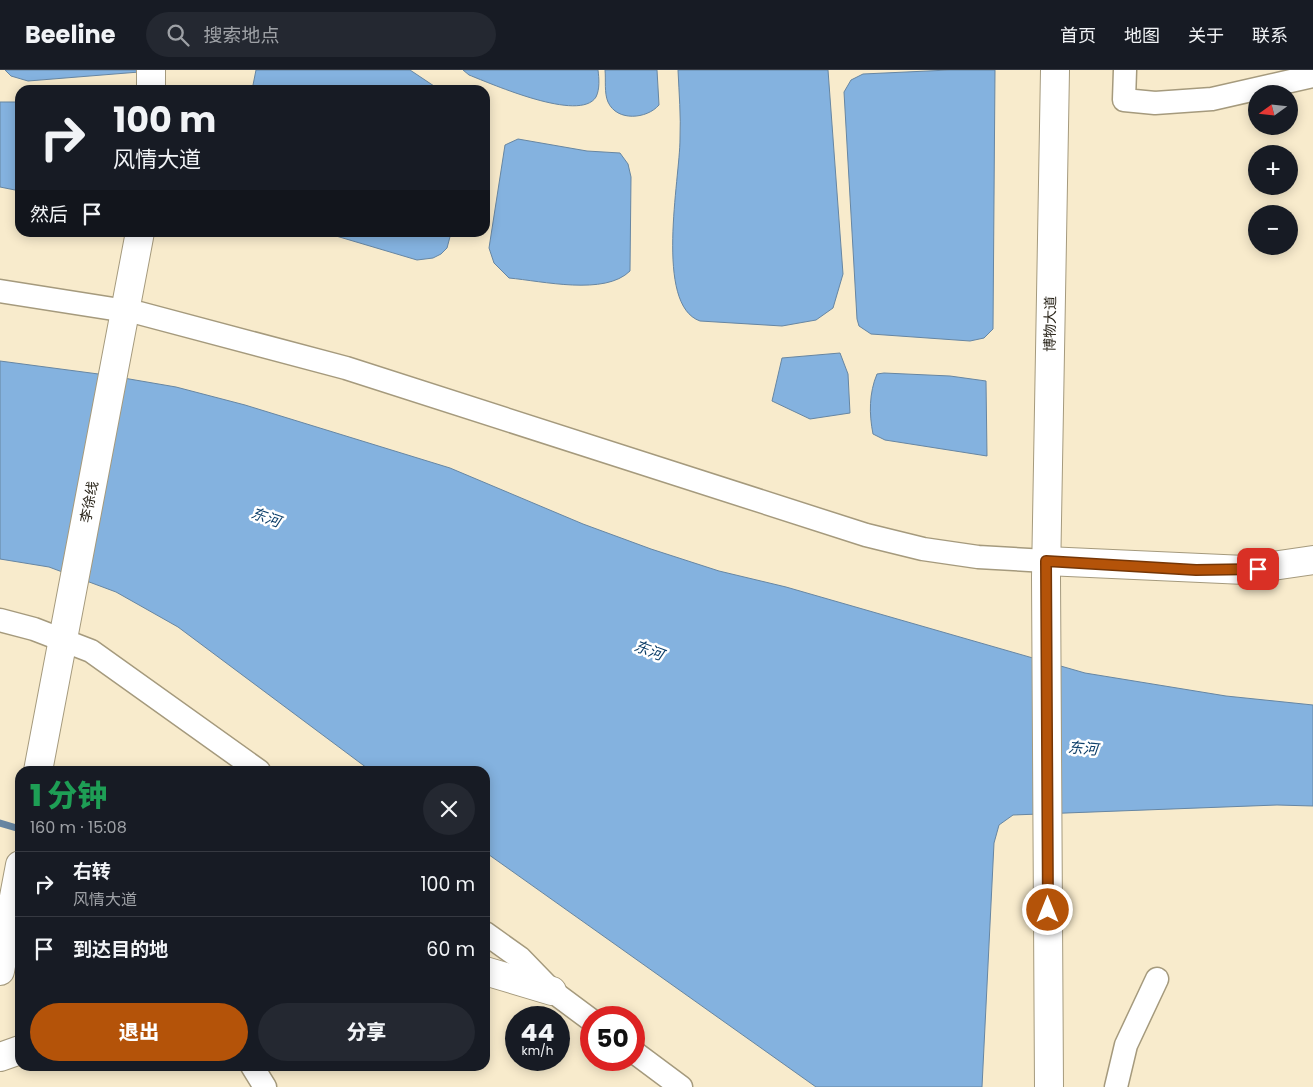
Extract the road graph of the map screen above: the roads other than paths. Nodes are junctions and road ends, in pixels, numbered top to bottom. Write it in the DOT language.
graph roads {
  1 [pos="151,70"];
  2 [pos="1055,70"];
  3 [pos="1125,70"];
  4 [pos="1313,76"];
  5 [pos="152,85"];
  6 [pos="139,237"];
  7 [pos="0,291"];
  8 [pos="1313,560"];
  9 [pos="1046,569"];
  10 [pos="0,620"];
  11 [pos="39,766"];
  12 [pos="252,766"];
  13 [pos="15,892"];
  14 [pos="490,937"];
  15 [pos="0,971"];
  16 [pos="490,973"];
  17 [pos="1158,979"];
  18 [pos="552,991"];
  19 [pos="580,1012"];
  20 [pos="15,1052"];
  21 [pos="0,1057"];
  22 [pos="645,1060"];
  23 [pos="255,1071"];
  24 [pos="265,1087"];
  25 [pos="681,1087"];
  26 [pos="1049,1087"];
  27 [pos="1116,1087"];
  1 -- 5 [label="main road"];
  2 -- 9 [label="main road, 博物大道"];
  3 -- 4 [label="street"];
  6 -- 11 [label="main road, 李徐线"];
  7 -- 9 [label="street"];
  8 -- 9 [label="main road"];
  9 -- 26 [label="main road, 博物大道"];
  10 -- 12 [label="street"];
  13 -- 15 [label="main road"];
  14 -- 18 [label="street"];
  16 -- 18 [label="main road"];
  17 -- 27 [label="street"];
  18 -- 19 [label="street"];
  20 -- 21 [label="main road"];
  22 -- 25 [label="street"];
  23 -- 24 [label="street"];
}
